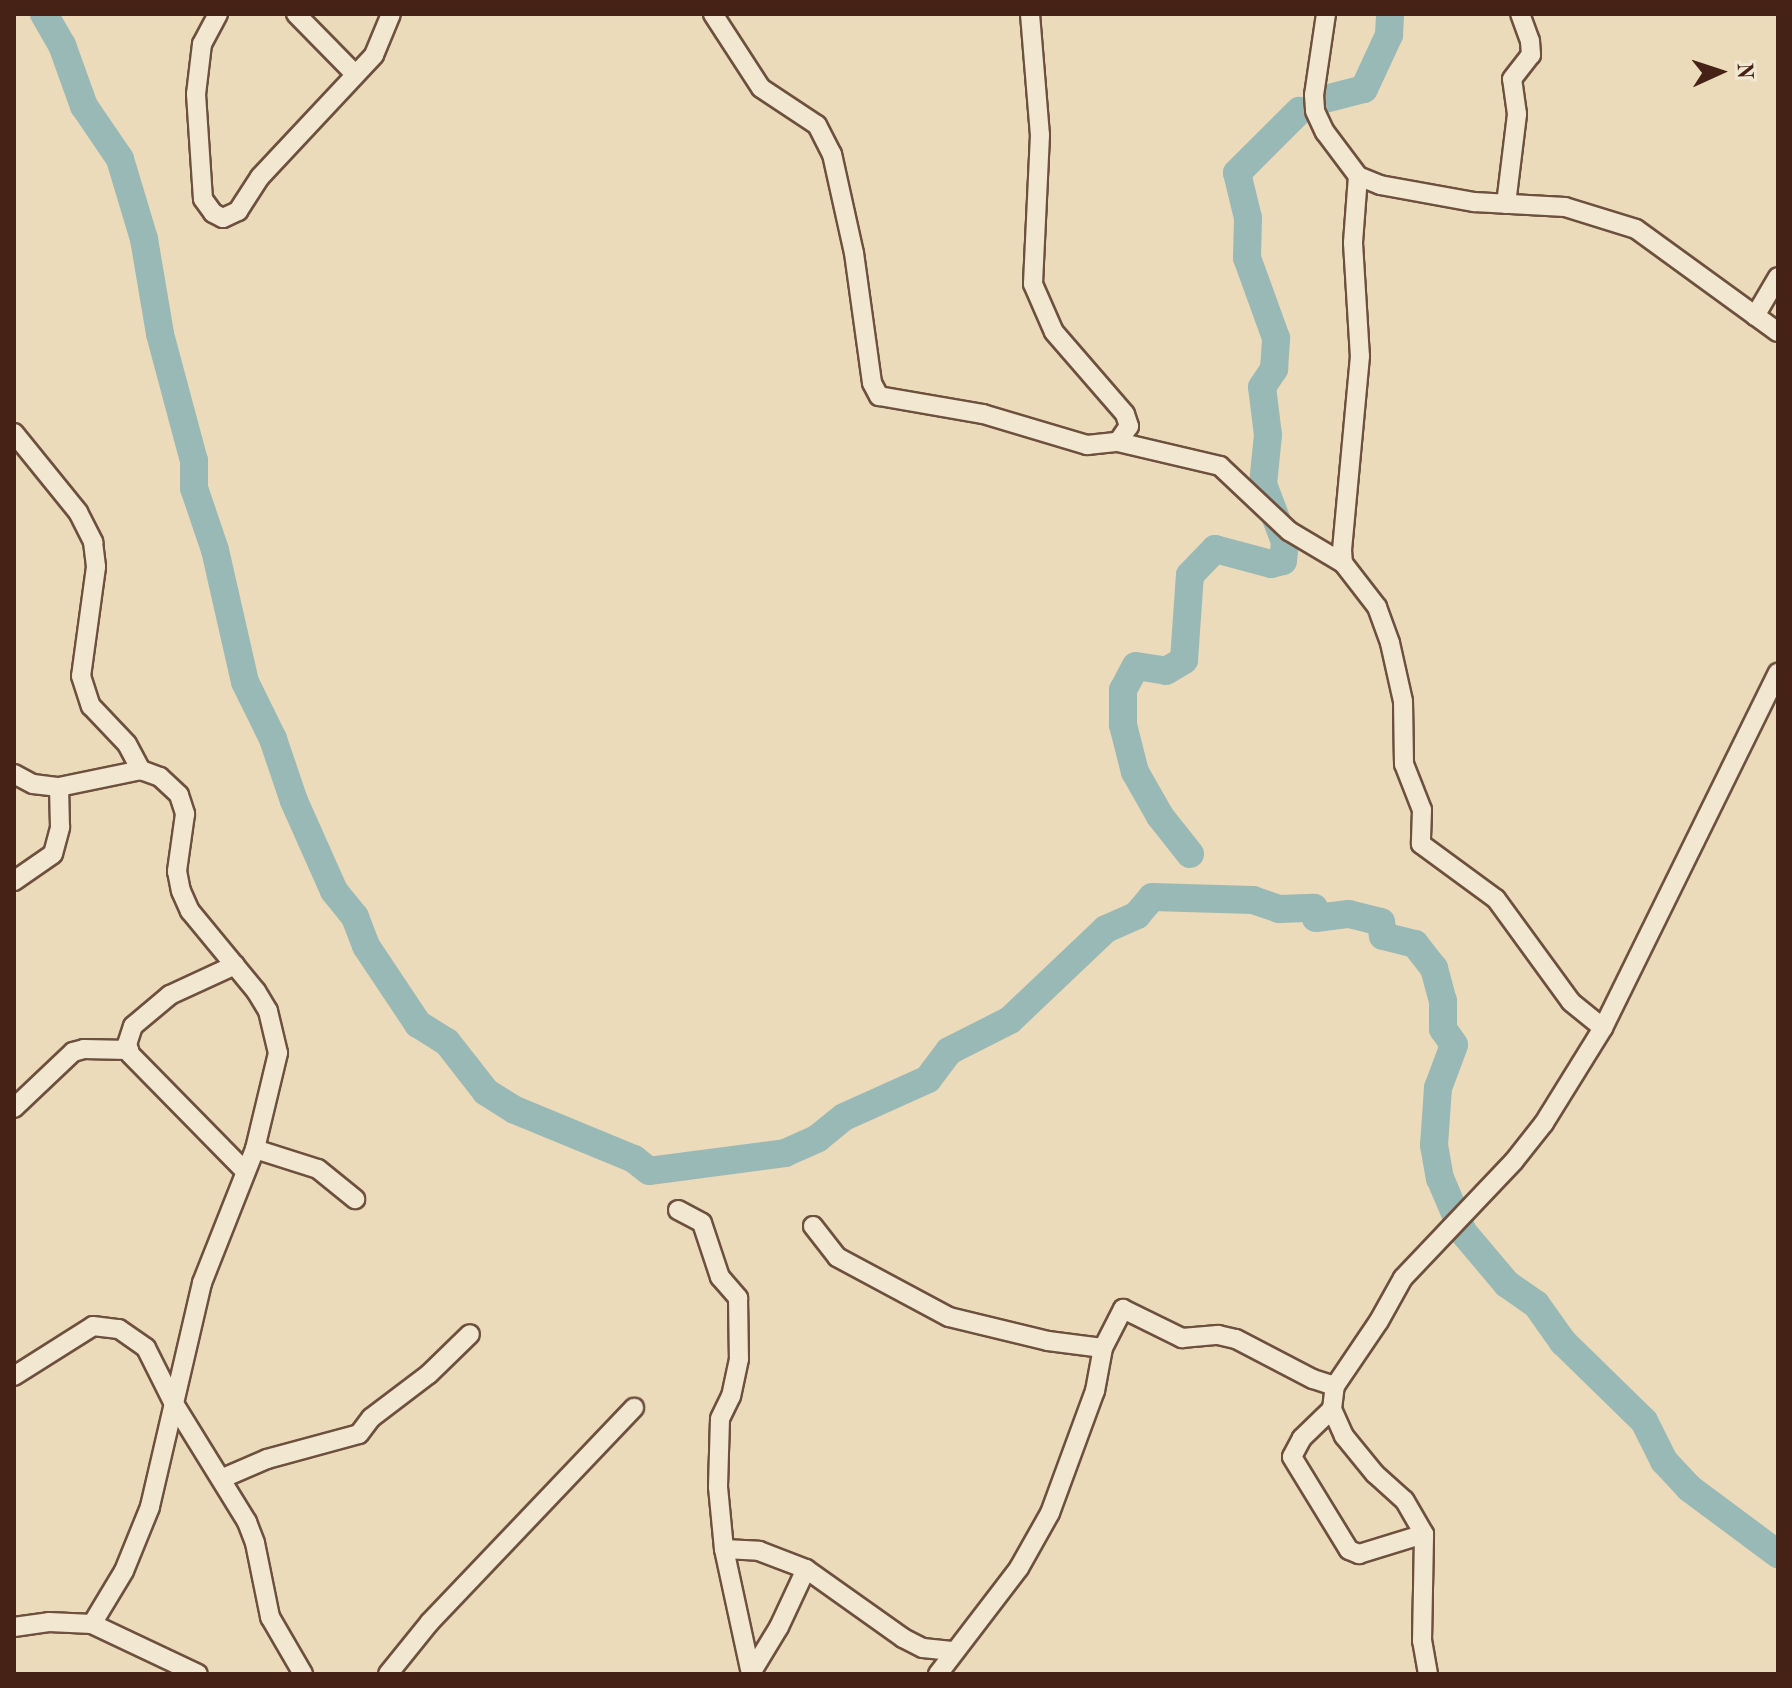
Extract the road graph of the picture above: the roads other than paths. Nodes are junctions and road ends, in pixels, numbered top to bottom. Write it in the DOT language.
graph roads {
  1 [pos="218,14"];
  2 [pos="296,14"];
  3 [pos="391,14"];
  4 [pos="713,14"];
  5 [pos="1030,14"];
  6 [pos="1326,14"];
  7 [pos="1520,14"];
  8 [pos="354,73"];
  9 [pos="1358,176"];
  10 [pos="1506,204"];
  11 [pos="1778,277"];
  12 [pos="1755,316"];
  13 [pos="1778,332"];
  14 [pos="14,433"];
  15 [pos="1118,442"];
  16 [pos="1343,563"];
  17 [pos="1778,673"];
  18 [pos="141,770"];
  19 [pos="14,774"];
  20 [pos="59,787"];
  21 [pos="14,881"];
  22 [pos="235,965"];
  23 [pos="1603,1028"];
  24 [pos="129,1050"];
  25 [pos="14,1108"];
  26 [pos="255,1149"];
  27 [pos="246,1172"];
  28 [pos="355,1199"];
  29 [pos="678,1210"];
  30 [pos="813,1226"];
  31 [pos="470,1334"];
  32 [pos="1103,1348"];
  33 [pos="14,1376"];
  34 [pos="1335,1386"];
  35 [pos="173,1402"];
  36 [pos="634,1408"];
  37 [pos="1332,1409"];
  38 [pos="223,1478"];
  39 [pos="1424,1534"];
  40 [pos="724,1549"];
  41 [pos="806,1569"];
  42 [pos="92,1624"];
  43 [pos="14,1627"];
  44 [pos="952,1651"];
  45 [pos="198,1674"];
  46 [pos="303,1674"];
  47 [pos="388,1674"];
  48 [pos="751,1674"];
  49 [pos="938,1674"];
  50 [pos="1428,1674"];
  1 -- 8 [label="street"];
  2 -- 8 [label="street"];
  3 -- 8 [label="street"];
  4 -- 15 [label="street"];
  5 -- 15 [label="street"];
  6 -- 9 [label="street"];
  7 -- 10 [label="street"];
  9 -- 10 [label="street"];
  9 -- 16 [label="street"];
  10 -- 12 [label="street"];
  11 -- 12 [label="street"];
  12 -- 13 [label="street"];
  14 -- 18 [label="street"];
  15 -- 16 [label="street"];
  16 -- 23 [label="street"];
  17 -- 23 [label="street"];
  18 -- 20 [label="street"];
  18 -- 22 [label="street"];
  19 -- 20 [label="street"];
  20 -- 21 [label="street"];
  22 -- 24 [label="street"];
  22 -- 26 [label="street"];
  23 -- 34 [label="street"];
  24 -- 25 [label="street"];
  24 -- 27 [label="street"];
  26 -- 27 [label="street"];
  26 -- 28 [label="street"];
  27 -- 35 [label="street"];
  29 -- 40 [label="street"];
  30 -- 32 [label="street"];
  31 -- 38 [label="street"];
  32 -- 34 [label="street"];
  32 -- 44 [label="street"];
  33 -- 35 [label="street"];
  34 -- 37 [label="street"];
  35 -- 38 [label="street"];
  35 -- 42 [label="street"];
  36 -- 47 [label="street"];
  37 -- 39 [label="street"];
  37 -- 39 [label="street"];
  38 -- 46 [label="street"];
  39 -- 50 [label="street"];
  40 -- 41 [label="street"];
  40 -- 48 [label="street"];
  41 -- 44 [label="street"];
  41 -- 48 [label="street"];
  42 -- 43 [label="street"];
  42 -- 45 [label="street"];
  44 -- 49 [label="street"];
}
